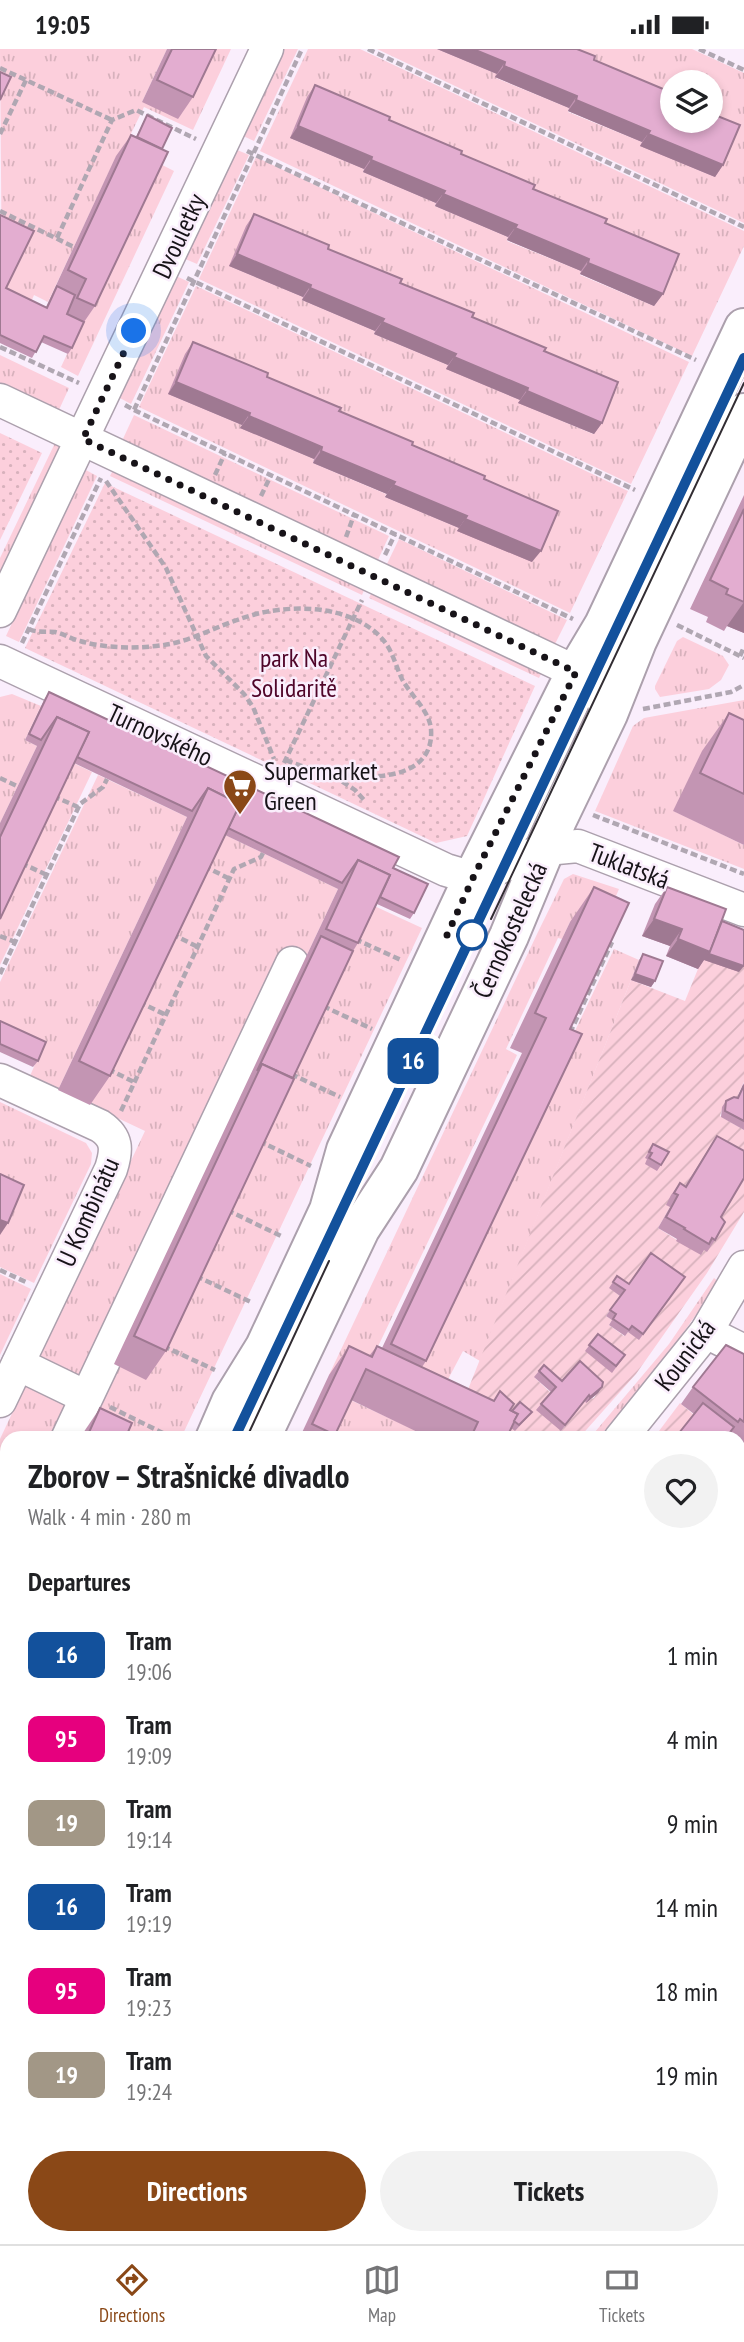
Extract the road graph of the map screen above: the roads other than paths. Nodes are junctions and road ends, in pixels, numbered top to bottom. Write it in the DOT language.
graph roads {
  1 [pos="267,49"];
  2 [pos="744,328"];
  3 [pos="0,400"];
  4 [pos="744,413"];
  5 [pos="83,439"];
  6 [pos="0,611"];
  7 [pos="10,654"];
  8 [pos="576,672"];
  9 [pos="619,712"];
  10 [pos="546,849"];
  11 [pos="473,878"];
  12 [pos="744,910"];
  13 [pos="292,963"];
  14 [pos="0,1080"];
  15 [pos="744,1267"];
  16 [pos="706,1332"];
  17 [pos="744,1351"];
  18 [pos="18,1364"];
  19 [pos="86,1397"];
  20 [pos="0,1401"];
  21 [pos="71,1431"];
  22 [pos="218,1431"];
  23 [pos="264,1431"];
  24 [pos="626,1431"];
  1 -- 5 [label="street, Dvouletky"];
  2 -- 8 [label="main road, Černokostelecká"];
  3 -- 5 [label="street"];
  4 -- 9 [label="main road, Černokostelecká"];
  5 -- 6 [label="street, Dvouletky"];
  5 -- 8 [label="street"];
  7 -- 11 [label="street, Turnovského"];
  8 -- 9 [label="street"];
  8 -- 11 [label="main road, Černokostelecká"];
  9 -- 10 [label="main road, Černokostelecká"];
  10 -- 11 [label="street, Tuklatská"];
  10 -- 12 [label="street, Tuklatská"];
  10 -- 23 [label="main road, Černokostelecká"];
  11 -- 22 [label="main road, Černokostelecká"];
  13 -- 19 [label="street"];
  14 -- 18 [label="street, U Kombinátu"];
  15 -- 16 [label="street, Kounická"];
  16 -- 17 [label="street"];
  16 -- 24 [label="street, Kounická"];
  18 -- 19 [label="street"];
  18 -- 20 [label="street, U Kombinátu"];
  19 -- 21 [label="street"];
}
